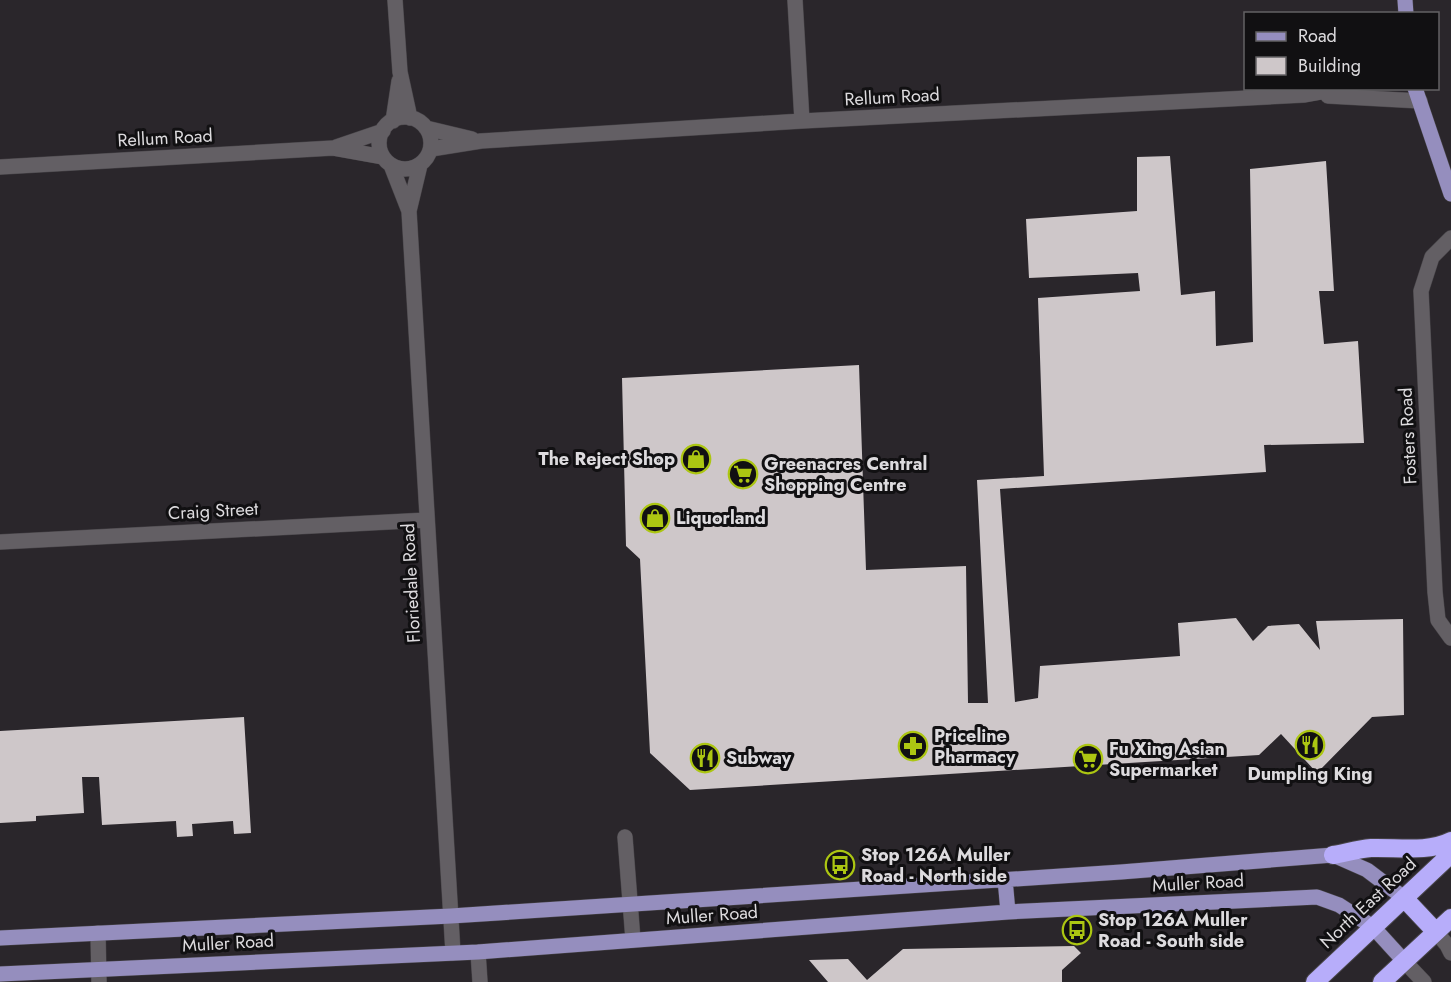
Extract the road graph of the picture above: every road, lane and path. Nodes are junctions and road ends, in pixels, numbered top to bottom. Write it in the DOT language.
graph roads {
  1 [pos="396,0"];
  2 [pos="795,0"];
  3 [pos="400,72"];
  4 [pos="1332,90"];
  5 [pos="1304,95"];
  6 [pos="1417,95"];
  7 [pos="410,118"];
  8 [pos="802,121"];
  9 [pos="388,126"];
  10 [pos="426,128"];
  11 [pos="481,141"];
  12 [pos="333,148"];
  13 [pos="430,149"];
  14 [pos="387,161"];
  15 [pos="420,165"];
  16 [pos="0,167"];
  17 [pos="1451,194"];
  18 [pos="409,211"];
  19 [pos="1451,238"];
  20 [pos="427,520"];
  21 [pos="0,542"];
  22 [pos="1451,638"];
  23 [pos="625,837"];
  24 [pos="1451,841"];
  25 [pos="1451,854"];
  26 [pos="1333,855"];
  27 [pos="1005,879"];
  28 [pos="1404,898"];
  29 [pos="630,904"];
  30 [pos="1008,912"];
  31 [pos="451,916"];
  32 [pos="1451,918"];
  33 [pos="1373,927"];
  34 [pos="98,933"];
  35 [pos="1436,933"];
  36 [pos="0,938"];
  37 [pos="633,940"];
  38 [pos="478,952"];
  39 [pos="453,953"];
  40 [pos="1451,953"];
  41 [pos="1404,961"];
  42 [pos="0,974"];
  43 [pos="98,975"];
  44 [pos="480,982"];
  45 [pos="1315,982"];
  46 [pos="1382,982"];
  47 [pos="1424,982"];
  1 -- 3 [label="street"];
  2 -- 8 [label="street"];
  3 -- 7 [label="street"];
  3 -- 9 [label="street"];
  4 -- 5 [label="street, Rellum Road"];
  5 -- 6 [label="street, Rellum Road"];
  5 -- 8 [label="street, Rellum Road"];
  6 -- 17 [label="main road"];
  7 -- 9 [label="street"];
  7 -- 10 [label="street"];
  8 -- 11 [label="street, Rellum Road"];
  9 -- 12 [label="street, Rellum Road"];
  9 -- 14 [label="street"];
  10 -- 11 [label="street, Rellum Road"];
  10 -- 13 [label="street"];
  11 -- 13 [label="street, Rellum Road"];
  12 -- 14 [label="street, Rellum Road"];
  12 -- 16 [label="street, Rellum Road"];
  13 -- 15 [label="street"];
  14 -- 15 [label="street"];
  14 -- 18 [label="street, Floriedale Road"];
  15 -- 18 [label="street, Floriedale Road"];
  18 -- 20 [label="street, Floriedale Road"];
  19 -- 22 [label="street, Fosters Road"];
  20 -- 21 [label="street, Craig Street"];
  20 -- 31 [label="street, Floriedale Road"];
  23 -- 29 [label="street"];
  24 -- 26 [label="highway"];
  25 -- 28 [label="highway, North East Road"];
  26 -- 27 [label="main road, Muller Road"];
  26 -- 28 [label="main road, Muller Road"];
  27 -- 29 [label="main road, Muller Road"];
  27 -- 30 [label="main road"];
  28 -- 33 [label="highway, North East Road"];
  28 -- 35 [label="highway"];
  29 -- 31 [label="main road, Muller Road"];
  29 -- 37 [label="street"];
  30 -- 33 [label="main road, Muller Road"];
  30 -- 37 [label="main road, Muller Road"];
  31 -- 34 [label="main road, Muller Road"];
  31 -- 39 [label="street, Floriedale Road"];
  32 -- 35 [label="highway"];
  33 -- 41 [label="main road, Muller Road"];
  33 -- 45 [label="highway, North East Road"];
  34 -- 36 [label="main road, Muller Road"];
  34 -- 43 [label="street"];
  35 -- 40 [label="street"];
  35 -- 41 [label="highway"];
  37 -- 38 [label="main road, Muller Road"];
  38 -- 39 [label="main road, Muller Road"];
  38 -- 44 [label="street"];
  39 -- 43 [label="main road, Muller Road"];
  41 -- 46 [label="highway"];
  41 -- 47 [label="street"];
  42 -- 43 [label="main road, Muller Road"];
}
